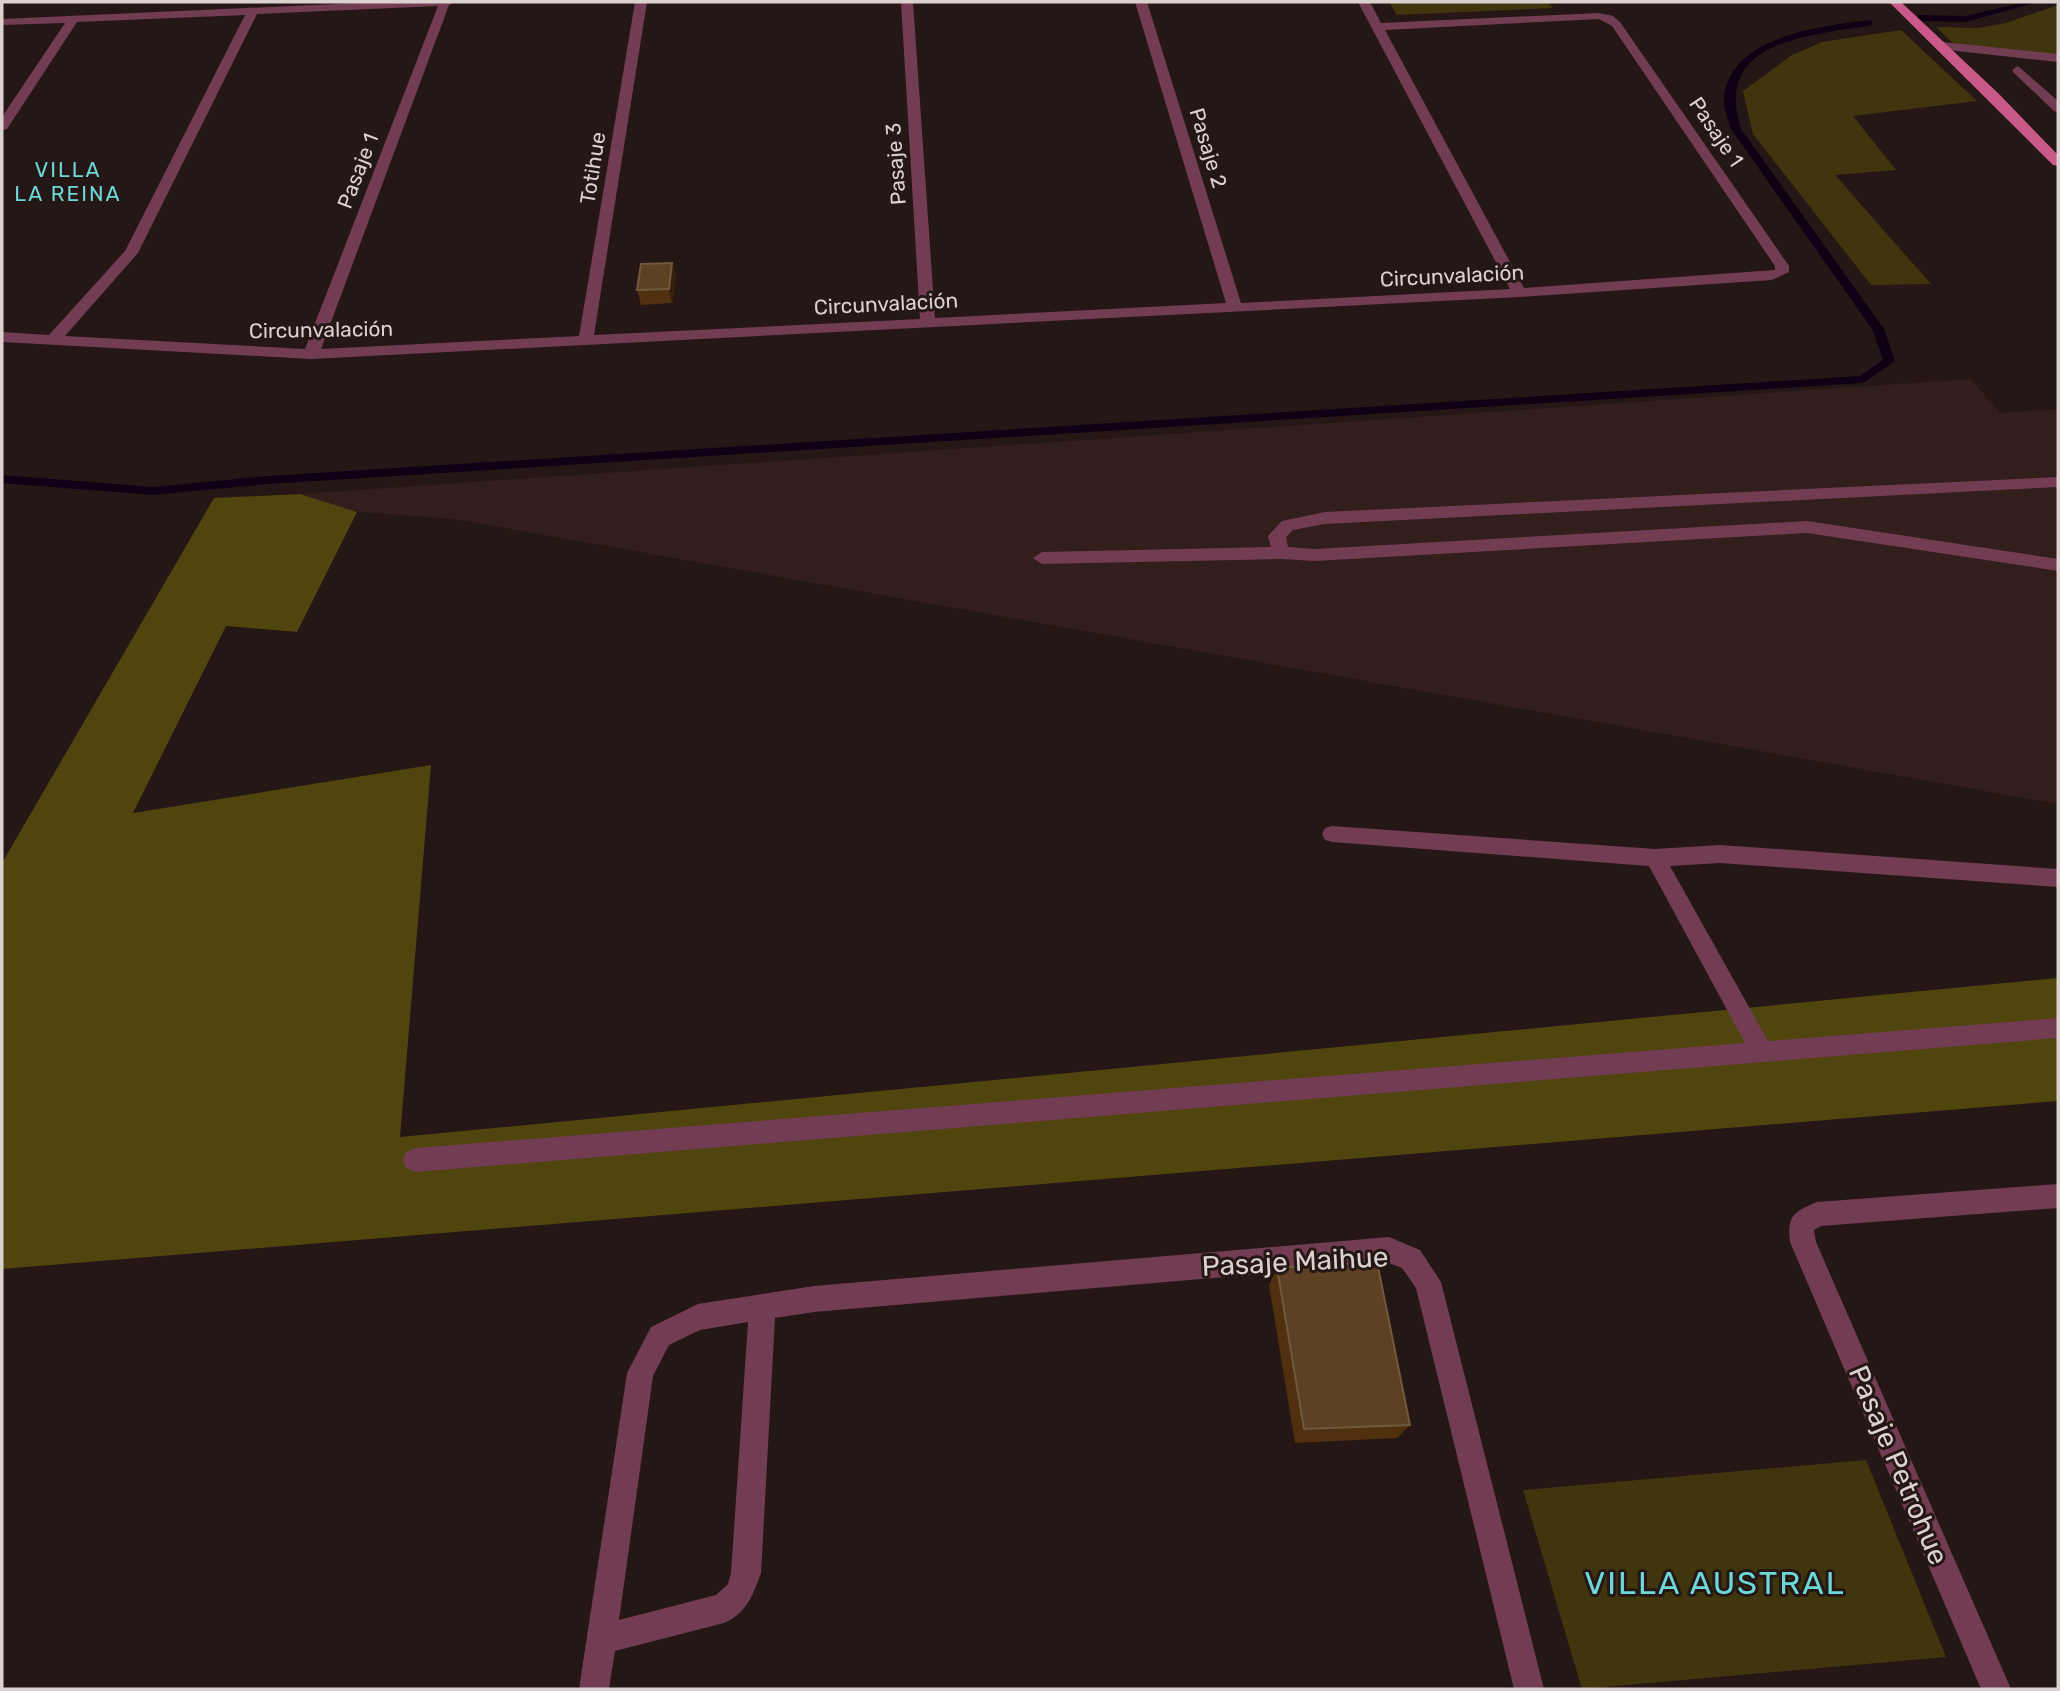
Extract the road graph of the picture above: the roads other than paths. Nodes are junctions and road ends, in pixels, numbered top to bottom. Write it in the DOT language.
graph roads {
  1 [pos="447,2"];
  2 [pos="641,2"];
  3 [pos="907,2"];
  4 [pos="1140,2"];
  5 [pos="1364,2"];
  6 [pos="1895,2"];
  7 [pos="253,10"];
  8 [pos="74,19"];
  9 [pos="2,22"];
  10 [pos="1378,27"];
  11 [pos="1943,47"];
  12 [pos="2058,58"];
  13 [pos="2018,70"];
  14 [pos="2058,108"];
  15 [pos="2,126"];
  16 [pos="2058,162"];
  17 [pos="1772,276"];
  18 [pos="1518,293"];
  19 [pos="1235,308"];
  20 [pos="928,323"];
  21 [pos="2,337"];
  22 [pos="53,340"];
  23 [pos="586,341"];
  24 [pos="311,354"];
  25 [pos="2058,482"];
  26 [pos="1281,553"];
  27 [pos="1042,558"];
  28 [pos="2058,565"];
  29 [pos="1332,834"];
  30 [pos="1656,858"];
  31 [pos="2058,878"];
  32 [pos="2058,1028"];
  33 [pos="1762,1052"];
  34 [pos="415,1160"];
  35 [pos="2058,1196"];
  36 [pos="762,1307"];
  37 [pos="602,1639"];
  38 [pos="594,1689"];
  39 [pos="1529,1689"];
  40 [pos="1996,1689"];
  1 -- 7 [label="street"];
  1 -- 24 [label="street, Pasaje 1"];
  2 -- 23 [label="street, Totihue"];
  3 -- 20 [label="street, Pasaje 3"];
  4 -- 19 [label="street, Pasaje 2"];
  5 -- 10 [label="street"];
  6 -- 11 [label="main road"];
  7 -- 8 [label="street"];
  7 -- 22 [label="street"];
  8 -- 9 [label="street"];
  8 -- 15 [label="street"];
  10 -- 17 [label="street, Pasaje 1"];
  10 -- 18 [label="street"];
  11 -- 12 [label="street"];
  11 -- 16 [label="main road"];
  13 -- 14 [label="street"];
  17 -- 18 [label="street, Circunvalación"];
  18 -- 19 [label="street, Circunvalación"];
  19 -- 20 [label="street, Circunvalación"];
  20 -- 23 [label="street, Circunvalación"];
  21 -- 22 [label="street, Circunvalación"];
  22 -- 24 [label="street, Circunvalación"];
  23 -- 24 [label="street, Circunvalación"];
  25 -- 26 [label="street"];
  26 -- 27 [label="street"];
  26 -- 28 [label="street"];
  29 -- 30 [label="street"];
  30 -- 31 [label="street"];
  30 -- 33 [label="street"];
  32 -- 33 [label="street"];
  33 -- 34 [label="street"];
  35 -- 40 [label="street, Pasaje Petrohue"];
  36 -- 37 [label="street, Pasaje Maihue"];
  36 -- 37 [label="street"];
  36 -- 39 [label="street, Pasaje Maihue"];
  37 -- 38 [label="street, Pasaje Maihue"];
}
